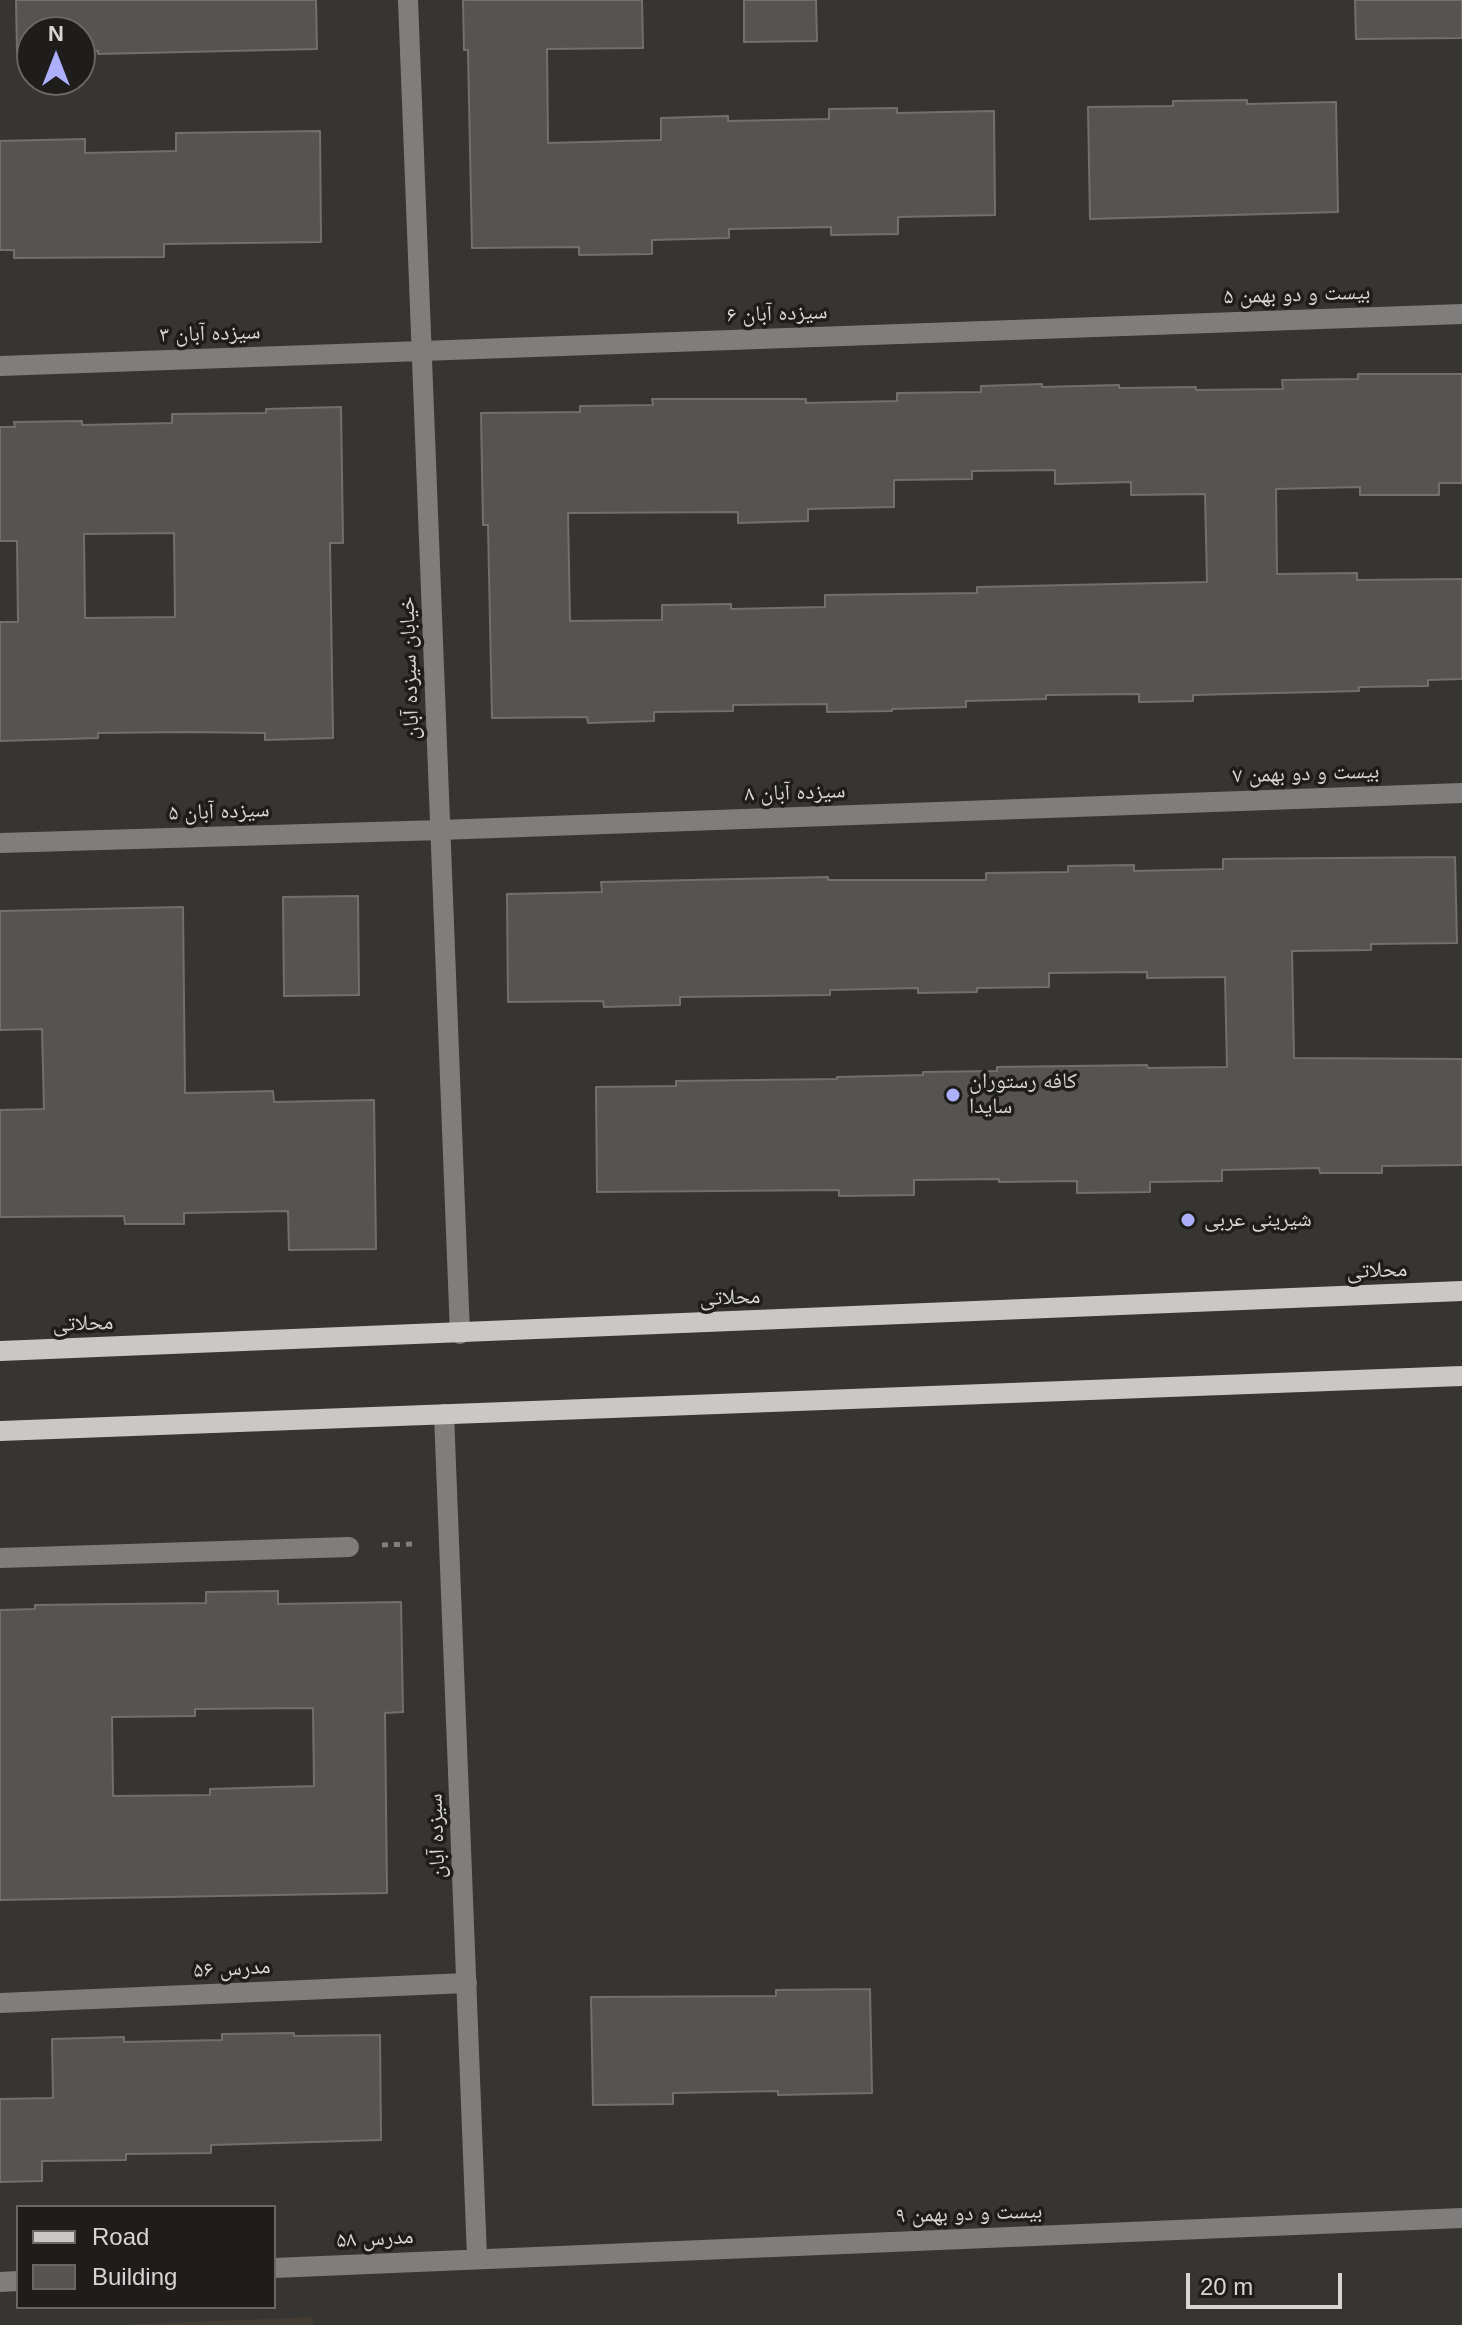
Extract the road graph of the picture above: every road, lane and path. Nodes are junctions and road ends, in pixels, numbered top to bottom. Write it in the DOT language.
graph roads {
  1 [pos="408,0"];
  2 [pos="1462,314"];
  3 [pos="1134,325"];
  4 [pos="421,350"];
  5 [pos="0,366"];
  6 [pos="1462,793"];
  7 [pos="1152,804"];
  8 [pos="440,830"];
  9 [pos="0,843"];
  10 [pos="1462,1291"];
  11 [pos="460,1334"];
  12 [pos="0,1351"];
  13 [pos="1462,1376"];
  14 [pos="444,1414"];
  15 [pos="0,1431"];
  16 [pos="449,1543"];
  17 [pos="349,1547"];
  18 [pos="0,1558"];
  19 [pos="467,1983"];
  20 [pos="0,2003"];
  21 [pos="1462,2218"];
  22 [pos="477,2257"];
  23 [pos="276,2268"];
  1 -- 4 [label="street, خیابان سیزده آبان"];
  2 -- 3 [label="street, بیست و دو بهمن ۵"];
  3 -- 4 [label="street, سیزده آبان ۶"];
  4 -- 5 [label="street, سیزده آبان ۳"];
  4 -- 8 [label="street, خیابان سیزده آبان"];
  6 -- 7 [label="street, بیست و دو بهمن ۷"];
  7 -- 8 [label="street, سیزده آبان ۸"];
  8 -- 9 [label="street, سیزده آبان ۵"];
  8 -- 11 [label="street, خیابان سیزده آبان"];
  10 -- 11 [label="main road, محلاتی"];
  11 -- 12 [label="main road, محلاتی"];
  13 -- 14 [label="main road"];
  14 -- 15 [label="main road"];
  14 -- 16 [label="street, سیزده آبان"];
  16 -- 17 [label="path"];
  16 -- 19 [label="street, سیزده آبان"];
  17 -- 18 [label="street"];
  19 -- 20 [label="street, مدرس ۵۶"];
  19 -- 22 [label="street, سیزده آبان"];
  21 -- 22 [label="street, بیست و دو بهمن ۹"];
  22 -- 23 [label="street, مدرس ۵۸"];
}
